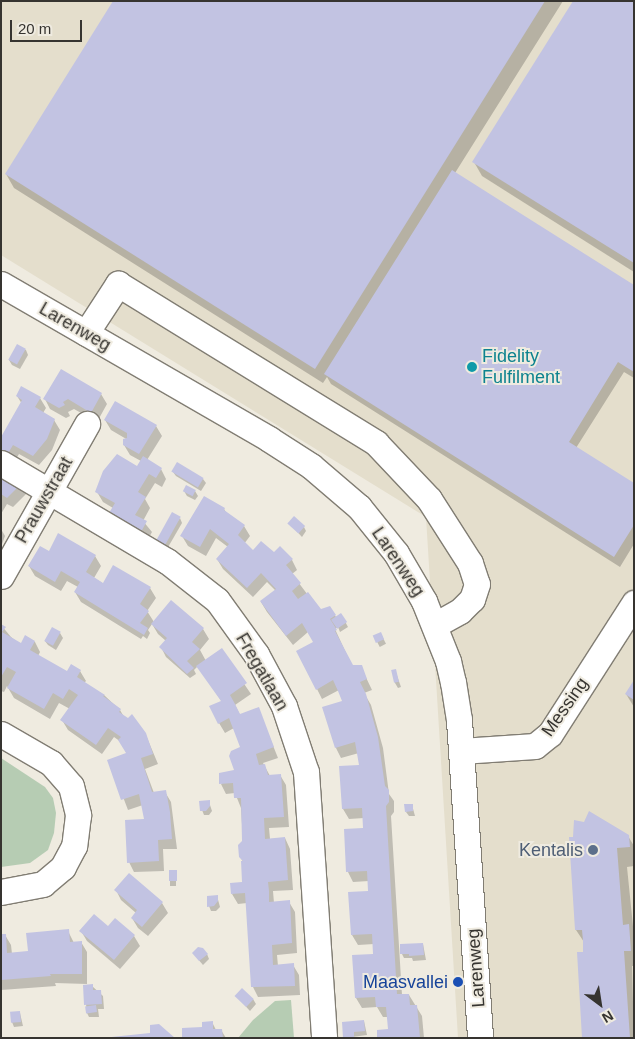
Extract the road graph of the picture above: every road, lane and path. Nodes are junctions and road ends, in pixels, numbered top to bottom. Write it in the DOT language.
graph roads {
  1 [pos="1,284"];
  2 [pos="86,333"];
  3 [pos="87,424"];
  4 [pos="1,464"];
  5 [pos="49,492"];
  6 [pos="1,576"];
  7 [pos="634,603"];
  8 [pos="435,625"];
  9 [pos="1,734"];
  10 [pos="461,750"];
  11 [pos="1,892"];
  12 [pos="324,1038"];
  13 [pos="480,1038"];
  1 -- 2 [label="street, Larenweg"];
  2 -- 8 [label="street, Larenweg"];
  2 -- 8 [label="street"];
  3 -- 5 [label="street, Prauwstraat"];
  4 -- 5 [label="street, Fregatlaan"];
  5 -- 6 [label="street, Prauwstraat"];
  5 -- 12 [label="street, Fregatlaan"];
  7 -- 10 [label="street, Messing"];
  8 -- 10 [label="street, Larenweg"];
  9 -- 11 [label="street"];
  10 -- 13 [label="street, Larenweg"];
}
